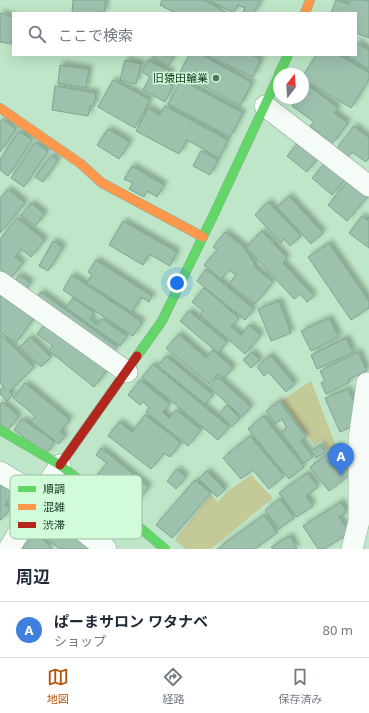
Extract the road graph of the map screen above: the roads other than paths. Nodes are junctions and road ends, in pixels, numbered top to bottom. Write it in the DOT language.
graph roads {
  1 [pos="310,0"];
  2 [pos="305,12"];
  3 [pos="288,56"];
  4 [pos="282,68"];
  5 [pos="273,88"];
  6 [pos="265,106"];
  7 [pos="0,108"];
  8 [pos="369,186"];
  9 [pos="203,237"];
  10 [pos="0,282"];
  11 [pos="127,372"];
  12 [pos="367,383"];
  13 [pos="0,430"];
  14 [pos="60,465"];
  15 [pos="0,472"];
  16 [pos="54,475"];
  17 [pos="73,475"];
  18 [pos="10,478"];
  19 [pos="142,529"];
  20 [pos="14,539"];
  21 [pos="94,539"];
  22 [pos="8,549"];
  23 [pos="106,549"];
  24 [pos="165,549"];
  25 [pos="352,549"];
  1 -- 2 [label="street"];
  3 -- 4 [label="street"];
  5 -- 6 [label="street"];
  6 -- 8 [label="street"];
  6 -- 9 [label="street"];
  7 -- 9 [label="street"];
  9 -- 11 [label="street"];
  10 -- 11 [label="street"];
  11 -- 14 [label="street"];
  12 -- 25 [label="street"];
  13 -- 14 [label="street"];
  14 -- 16 [label="street"];
  14 -- 17 [label="street"];
  15 -- 18 [label="street"];
  19 -- 24 [label="street"];
  20 -- 22 [label="street"];
  21 -- 23 [label="street"];
}
